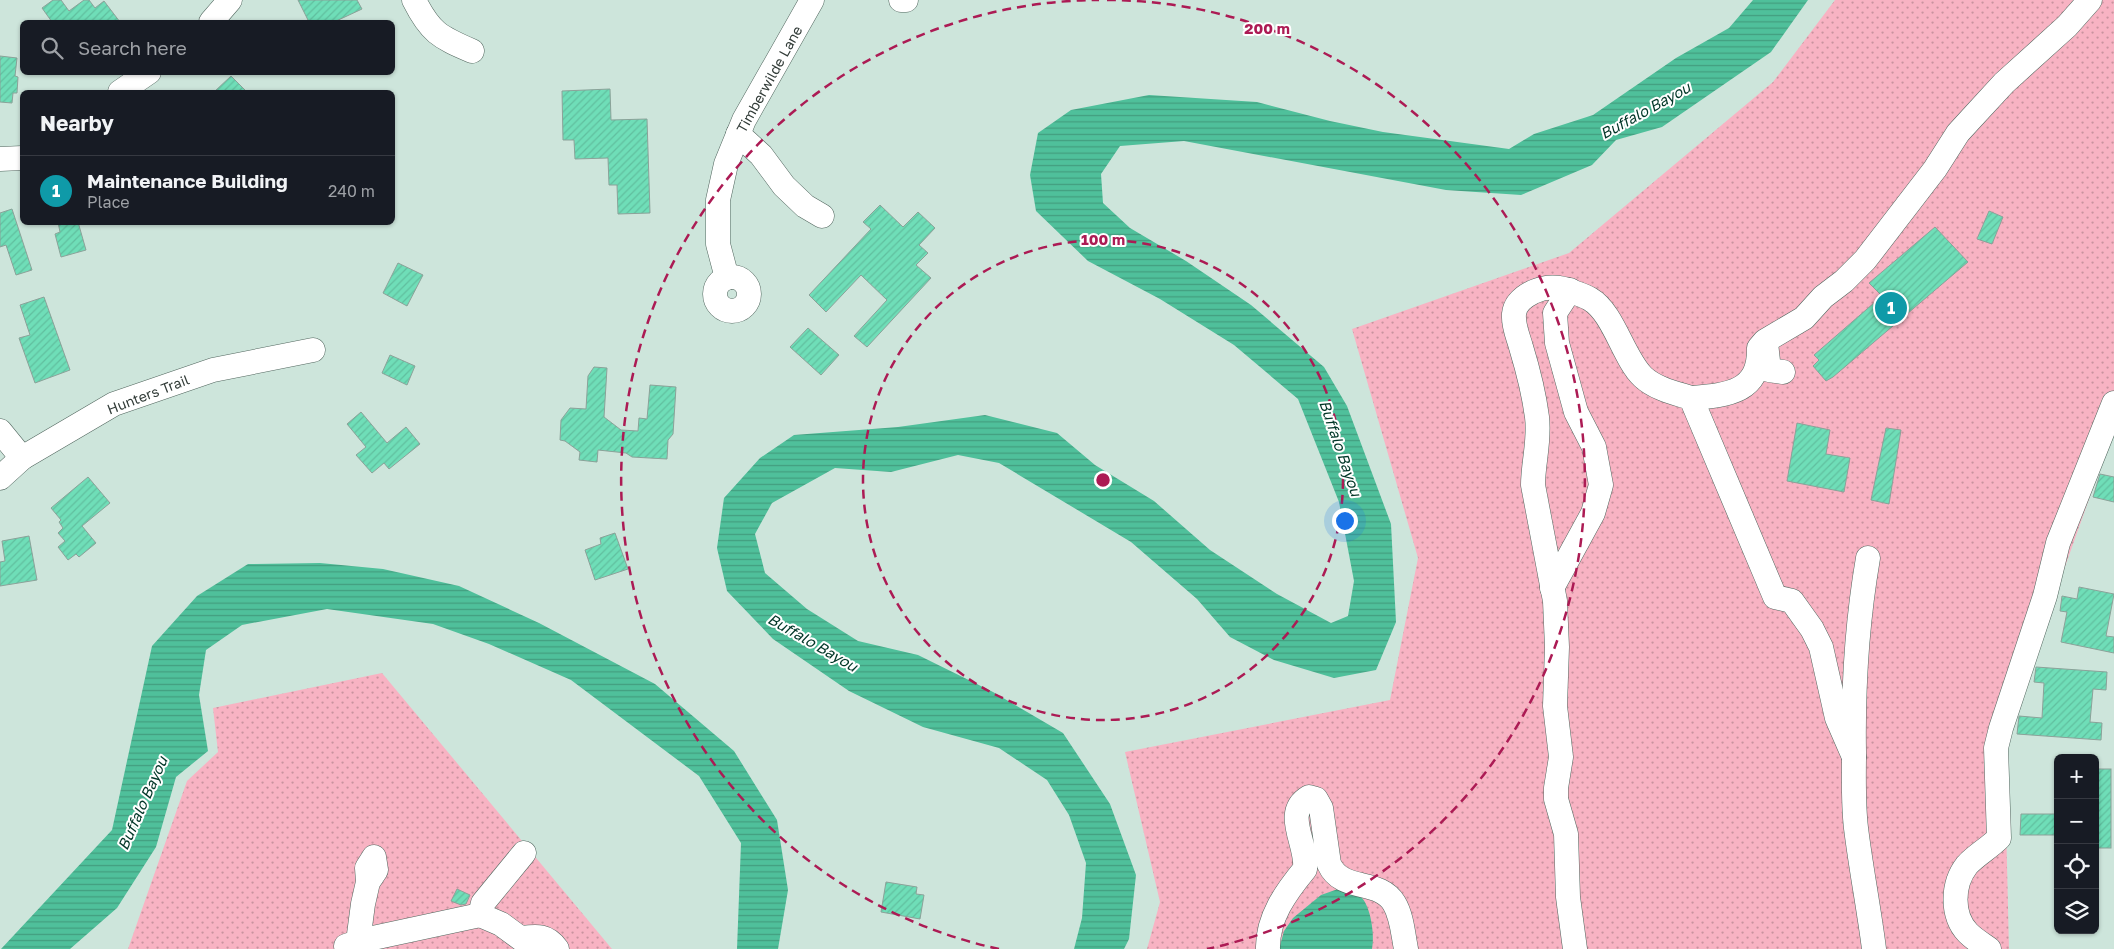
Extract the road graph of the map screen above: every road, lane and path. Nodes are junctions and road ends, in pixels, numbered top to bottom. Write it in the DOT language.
graph roads {
  1 [pos="230,0"];
  2 [pos="414,0"];
  3 [pos="812,0"];
  4 [pos="901,0"];
  5 [pos="906,0"];
  6 [pos="2090,0"];
  7 [pos="213,20"];
  8 [pos="472,50"];
  9 [pos="145,75"];
  10 [pos="123,90"];
  11 [pos="738,134"];
  12 [pos="20,158"];
  13 [pos="0,159"];
  14 [pos="822,216"];
  15 [pos="727,278"];
  16 [pos="1570,290"];
  17 [pos="1765,341"];
  18 [pos="313,350"];
  19 [pos="1783,372"];
  20 [pos="1691,398"];
  21 [pos="2114,403"];
  22 [pos="0,431"];
  23 [pos="22,458"];
  24 [pos="0,478"];
  25 [pos="1868,558"];
  26 [pos="1552,588"];
  27 [pos="1854,757"];
  28 [pos="524,853"];
  29 [pos="1329,864"];
  30 [pos="1305,867"];
  31 [pos="368,882"];
  32 [pos="480,914"];
  33 [pos="528,944"];
  34 [pos="354,946"];
  35 [pos="335,949"];
  36 [pos="557,949"];
  37 [pos="1268,949"];
  38 [pos="1406,949"];
  39 [pos="1575,949"];
  40 [pos="1874,949"];
  41 [pos="1989,949"];
  1 -- 7 [label="street"];
  2 -- 8 [label="street"];
  3 -- 11 [label="street, Timberwilde Lane"];
  4 -- 5 [label="street"];
  6 -- 17 [label="street"];
  9 -- 10 [label="street"];
  11 -- 14 [label="street"];
  11 -- 15 [label="street, Timberwilde Lane"];
  12 -- 13 [label="street"];
  16 -- 20 [label="street"];
  16 -- 26 [label="street"];
  16 -- 26 [label="street"];
  17 -- 19 [label="street"];
  17 -- 20 [label="street"];
  18 -- 23 [label="street, Hunters Trail"];
  20 -- 27 [label="street"];
  21 -- 41 [label="street"];
  22 -- 23 [label="street"];
  23 -- 24 [label="street, Hunters Trail"];
  25 -- 27 [label="street"];
  26 -- 39 [label="street"];
  27 -- 40 [label="street"];
  28 -- 32 [label="street"];
  29 -- 30 [label="street"];
  29 -- 30 [label="street"];
  29 -- 38 [label="street"];
  30 -- 37 [label="street"];
  31 -- 34 [label="street"];
  32 -- 33 [label="street"];
  32 -- 34 [label="street"];
  33 -- 36 [label="street"];
  34 -- 35 [label="street"];
}
